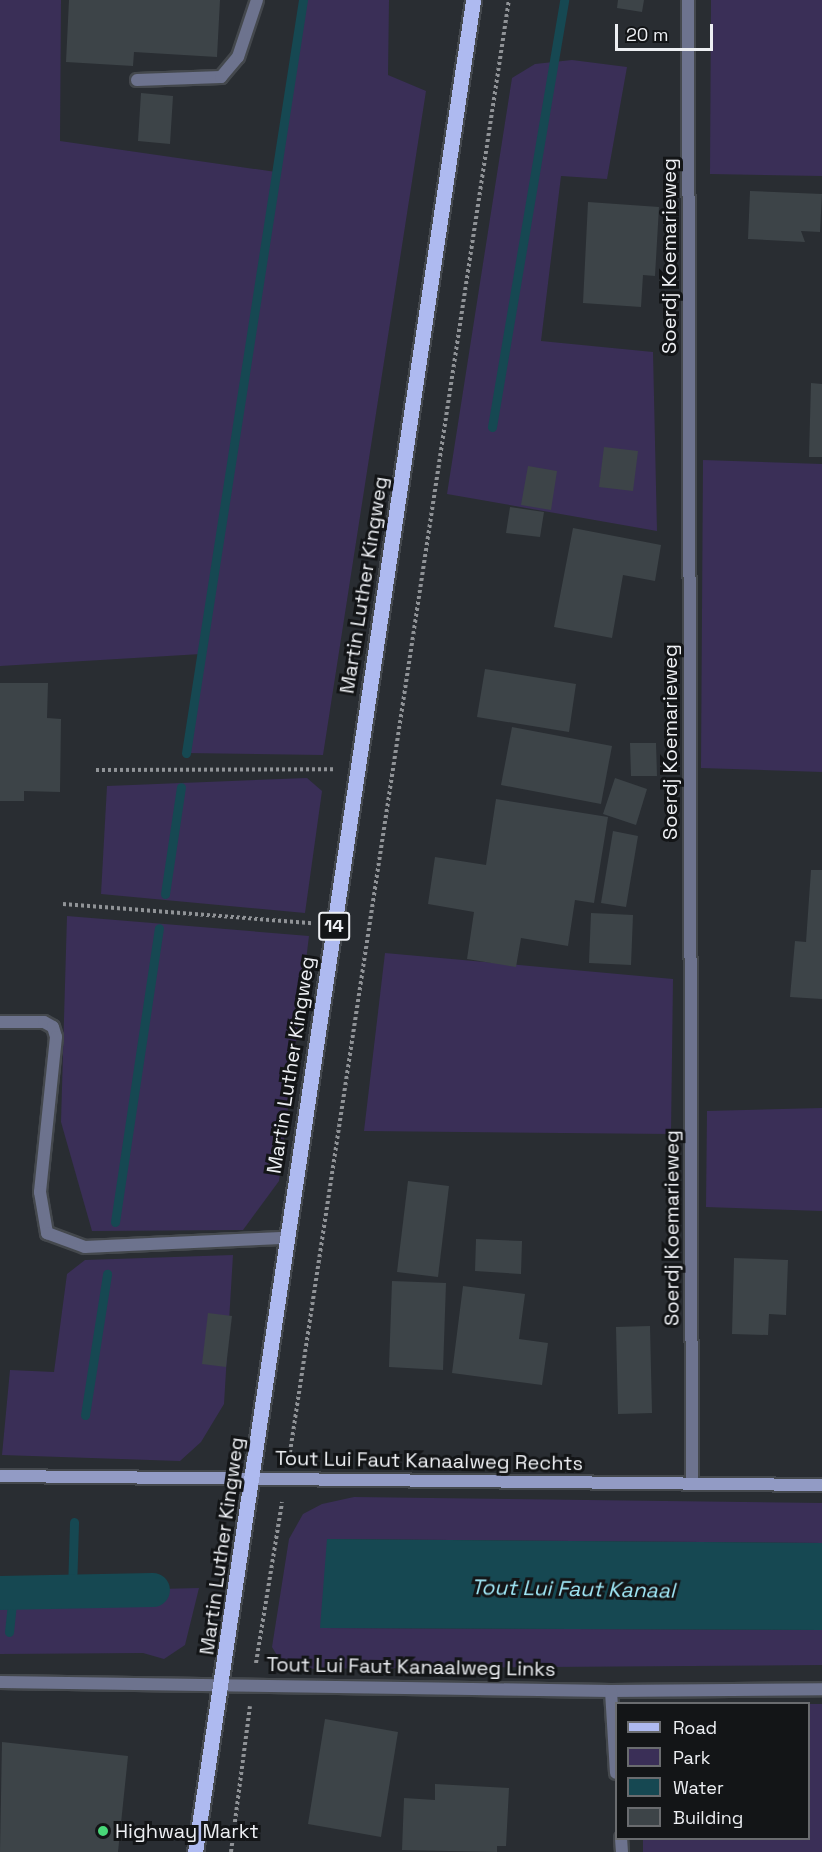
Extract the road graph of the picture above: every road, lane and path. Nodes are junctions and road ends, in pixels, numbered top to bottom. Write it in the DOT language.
graph roads {
  1 [pos="257,0"];
  2 [pos="473,0"];
  3 [pos="509,0"];
  4 [pos="688,0"];
  5 [pos="137,80"];
  6 [pos="357,769"];
  7 [pos="96,770"];
  8 [pos="63,904"];
  9 [pos="334,925"];
  10 [pos="0,1022"];
  11 [pos="286,1238"];
  12 [pos="0,1476"];
  13 [pos="254,1478"];
  14 [pos="286,1479"];
  15 [pos="692,1484"];
  16 [pos="822,1485"];
  17 [pos="0,1682"];
  18 [pos="223,1682"];
  19 [pos="253,1683"];
  20 [pos="822,1689"];
  21 [pos="611,1691"];
  22 [pos="615,1757"];
  23 [pos="195,1852"];
  24 [pos="231,1852"];
  1 -- 5 [label="street"];
  2 -- 6 [label="main road, Martin Luther Kingweg / 14"];
  3 -- 14 [label="path"];
  4 -- 15 [label="street, Soerdj Koemarieweg"];
  6 -- 7 [label="path"];
  6 -- 9 [label="main road, Martin Luther Kingweg / 14"];
  8 -- 9 [label="path"];
  9 -- 11 [label="main road, Martin Luther Kingweg / 14"];
  10 -- 11 [label="street"];
  11 -- 13 [label="main road, Martin Luther Kingweg / 14"];
  12 -- 13 [label="street, Tout Lui Faut Kanaalweg Rechts"];
  13 -- 14 [label="street, Tout Lui Faut Kanaalweg Rechts"];
  13 -- 18 [label="main road, Martin Luther Kingweg / 14"];
  14 -- 15 [label="street, Tout Lui Faut Kanaalweg Rechts"];
  14 -- 19 [label="path"];
  15 -- 16 [label="street, Tout Lui Faut Kanaalweg Rechts"];
  17 -- 18 [label="street, Tout Lui Faut Kanaalweg Links"];
  18 -- 19 [label="street, Tout Lui Faut Kanaalweg Links"];
  18 -- 23 [label="main road, Martin Luther Kingweg / 14"];
  19 -- 21 [label="street, Tout Lui Faut Kanaalweg Links"];
  19 -- 24 [label="path"];
  20 -- 21 [label="street, Tout Lui Faut Kanaalweg Links"];
  21 -- 22 [label="street"];
}
